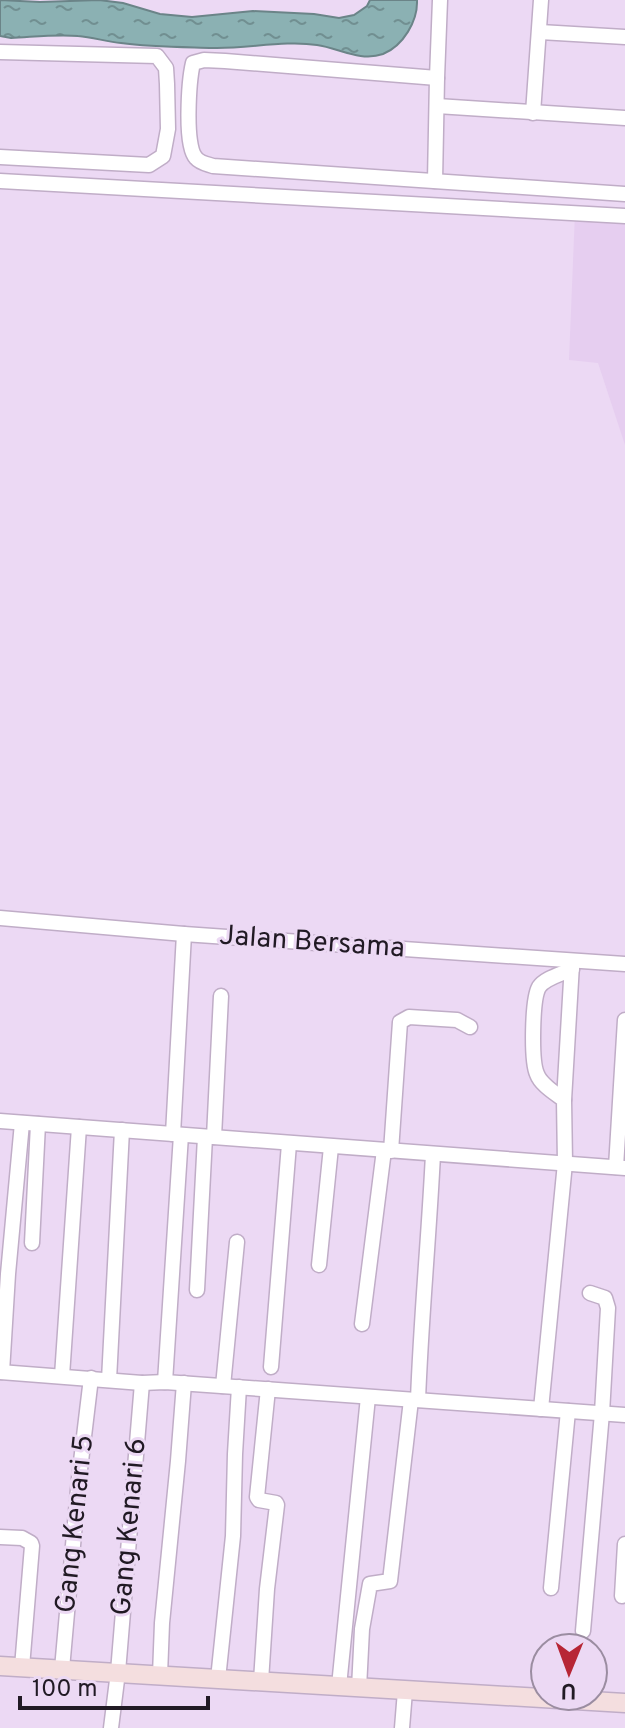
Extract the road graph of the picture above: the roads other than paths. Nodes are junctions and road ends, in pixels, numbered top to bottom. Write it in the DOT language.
graph roads {
  1 [pos="440,0"];
  2 [pos="541,0"];
  3 [pos="540,32"];
  4 [pos="625,37"];
  5 [pos="0,52"];
  6 [pos="437,78"];
  7 [pos="437,106"];
  8 [pos="533,113"];
  9 [pos="625,118"];
  10 [pos="0,157"];
  11 [pos="0,181"];
  12 [pos="435,181"];
  13 [pos="625,194"];
  14 [pos="625,216"];
  15 [pos="0,918"];
  16 [pos="184,934"];
  17 [pos="572,964"];
  18 [pos="625,964"];
  19 [pos="221,996"];
  20 [pos="625,1020"];
  21 [pos="470,1027"];
  22 [pos="564,1100"];
  23 [pos="0,1121"];
  24 [pos="22,1123"];
  25 [pos="38,1124"];
  26 [pos="79,1127"];
  27 [pos="122,1130"];
  28 [pos="177,1135"];
  29 [pos="210,1137"];
  30 [pos="289,1144"];
  31 [pos="331,1147"];
  32 [pos="387,1151"];
  33 [pos="433,1154"];
  34 [pos="565,1163"];
  35 [pos="620,1168"];
  36 [pos="237,1242"];
  37 [pos="32,1243"];
  38 [pos="319,1265"];
  39 [pos="197,1290"];
  40 [pos="590,1293"];
  41 [pos="362,1324"];
  42 [pos="271,1367"];
  43 [pos="1,1372"];
  44 [pos="62,1376"];
  45 [pos="91,1378"];
  46 [pos="109,1380"];
  47 [pos="165,1382"];
  48 [pos="142,1383"];
  49 [pos="184,1383"];
  50 [pos="231,1386"];
  51 [pos="268,1389"];
  52 [pos="368,1397"];
  53 [pos="414,1400"];
  54 [pos="541,1409"];
  55 [pos="568,1411"];
  56 [pos="602,1413"];
  57 [pos="625,1415"];
  58 [pos="0,1537"];
  59 [pos="625,1544"];
  60 [pos="551,1588"];
  61 [pos="622,1596"];
  62 [pos="583,1631"];
  63 [pos="0,1666"];
  64 [pos="22,1667"];
  65 [pos="62,1669"];
  66 [pos="118,1672"];
  67 [pos="160,1675"];
  68 [pos="218,1679"];
  69 [pos="261,1681"];
  70 [pos="339,1686"];
  71 [pos="359,1688"];
  72 [pos="405,1691"];
  73 [pos="625,1703"];
  74 [pos="111,1728"];
  75 [pos="402,1728"];
  1 -- 6 [label="street"];
  2 -- 3 [label="street"];
  3 -- 4 [label="street"];
  3 -- 8 [label="street"];
  5 -- 10 [label="street"];
  6 -- 7 [label="street"];
  6 -- 12 [label="street"];
  7 -- 8 [label="street"];
  7 -- 12 [label="street"];
  8 -- 9 [label="street"];
  11 -- 14 [label="street"];
  12 -- 13 [label="street"];
  15 -- 16 [label="street, Jalan Bersama"];
  16 -- 17 [label="street, Jalan Bersama"];
  16 -- 28 [label="street"];
  17 -- 18 [label="street, Jalan Bersama"];
  17 -- 22 [label="street"];
  17 -- 22 [label="street"];
  19 -- 29 [label="street"];
  20 -- 35 [label="street"];
  21 -- 32 [label="street"];
  22 -- 34 [label="street"];
  23 -- 24 [label="street"];
  24 -- 25 [label="street"];
  24 -- 43 [label="street"];
  25 -- 26 [label="street"];
  25 -- 37 [label="street"];
  26 -- 27 [label="street"];
  26 -- 44 [label="street"];
  27 -- 28 [label="street"];
  27 -- 46 [label="street"];
  28 -- 29 [label="street"];
  28 -- 47 [label="street"];
  29 -- 30 [label="street"];
  29 -- 39 [label="street"];
  30 -- 31 [label="street"];
  30 -- 42 [label="street"];
  31 -- 32 [label="street"];
  31 -- 38 [label="street"];
  32 -- 33 [label="street"];
  32 -- 41 [label="street"];
  33 -- 34 [label="street"];
  33 -- 53 [label="street"];
  34 -- 35 [label="street"];
  34 -- 54 [label="street"];
  36 -- 50 [label="street"];
  40 -- 56 [label="street"];
  43 -- 44 [label="street"];
  44 -- 45 [label="street"];
  45 -- 46 [label="street"];
  45 -- 65 [label="street, Gang Kenari 5"];
  46 -- 48 [label="street"];
  47 -- 48 [label="street"];
  47 -- 49 [label="street"];
  48 -- 66 [label="street, Gang Kenari 6"];
  49 -- 50 [label="street"];
  49 -- 67 [label="street"];
  50 -- 51 [label="street"];
  50 -- 68 [label="street"];
  51 -- 52 [label="street"];
  51 -- 69 [label="street"];
  52 -- 53 [label="street"];
  52 -- 70 [label="street"];
  53 -- 54 [label="street"];
  53 -- 71 [label="street"];
  54 -- 55 [label="street"];
  55 -- 56 [label="street"];
  55 -- 60 [label="street"];
  56 -- 57 [label="street"];
  56 -- 62 [label="street"];
  58 -- 64 [label="street"];
  59 -- 61 [label="street"];
  63 -- 64 [label="main road"];
  64 -- 65 [label="main road"];
  65 -- 66 [label="main road"];
  66 -- 67 [label="main road"];
  66 -- 74 [label="street, Gang Kenari 6"];
  67 -- 68 [label="main road"];
  68 -- 69 [label="main road"];
  69 -- 70 [label="main road"];
  70 -- 71 [label="main road"];
  71 -- 72 [label="main road"];
  72 -- 73 [label="main road"];
  72 -- 75 [label="street"];
}
